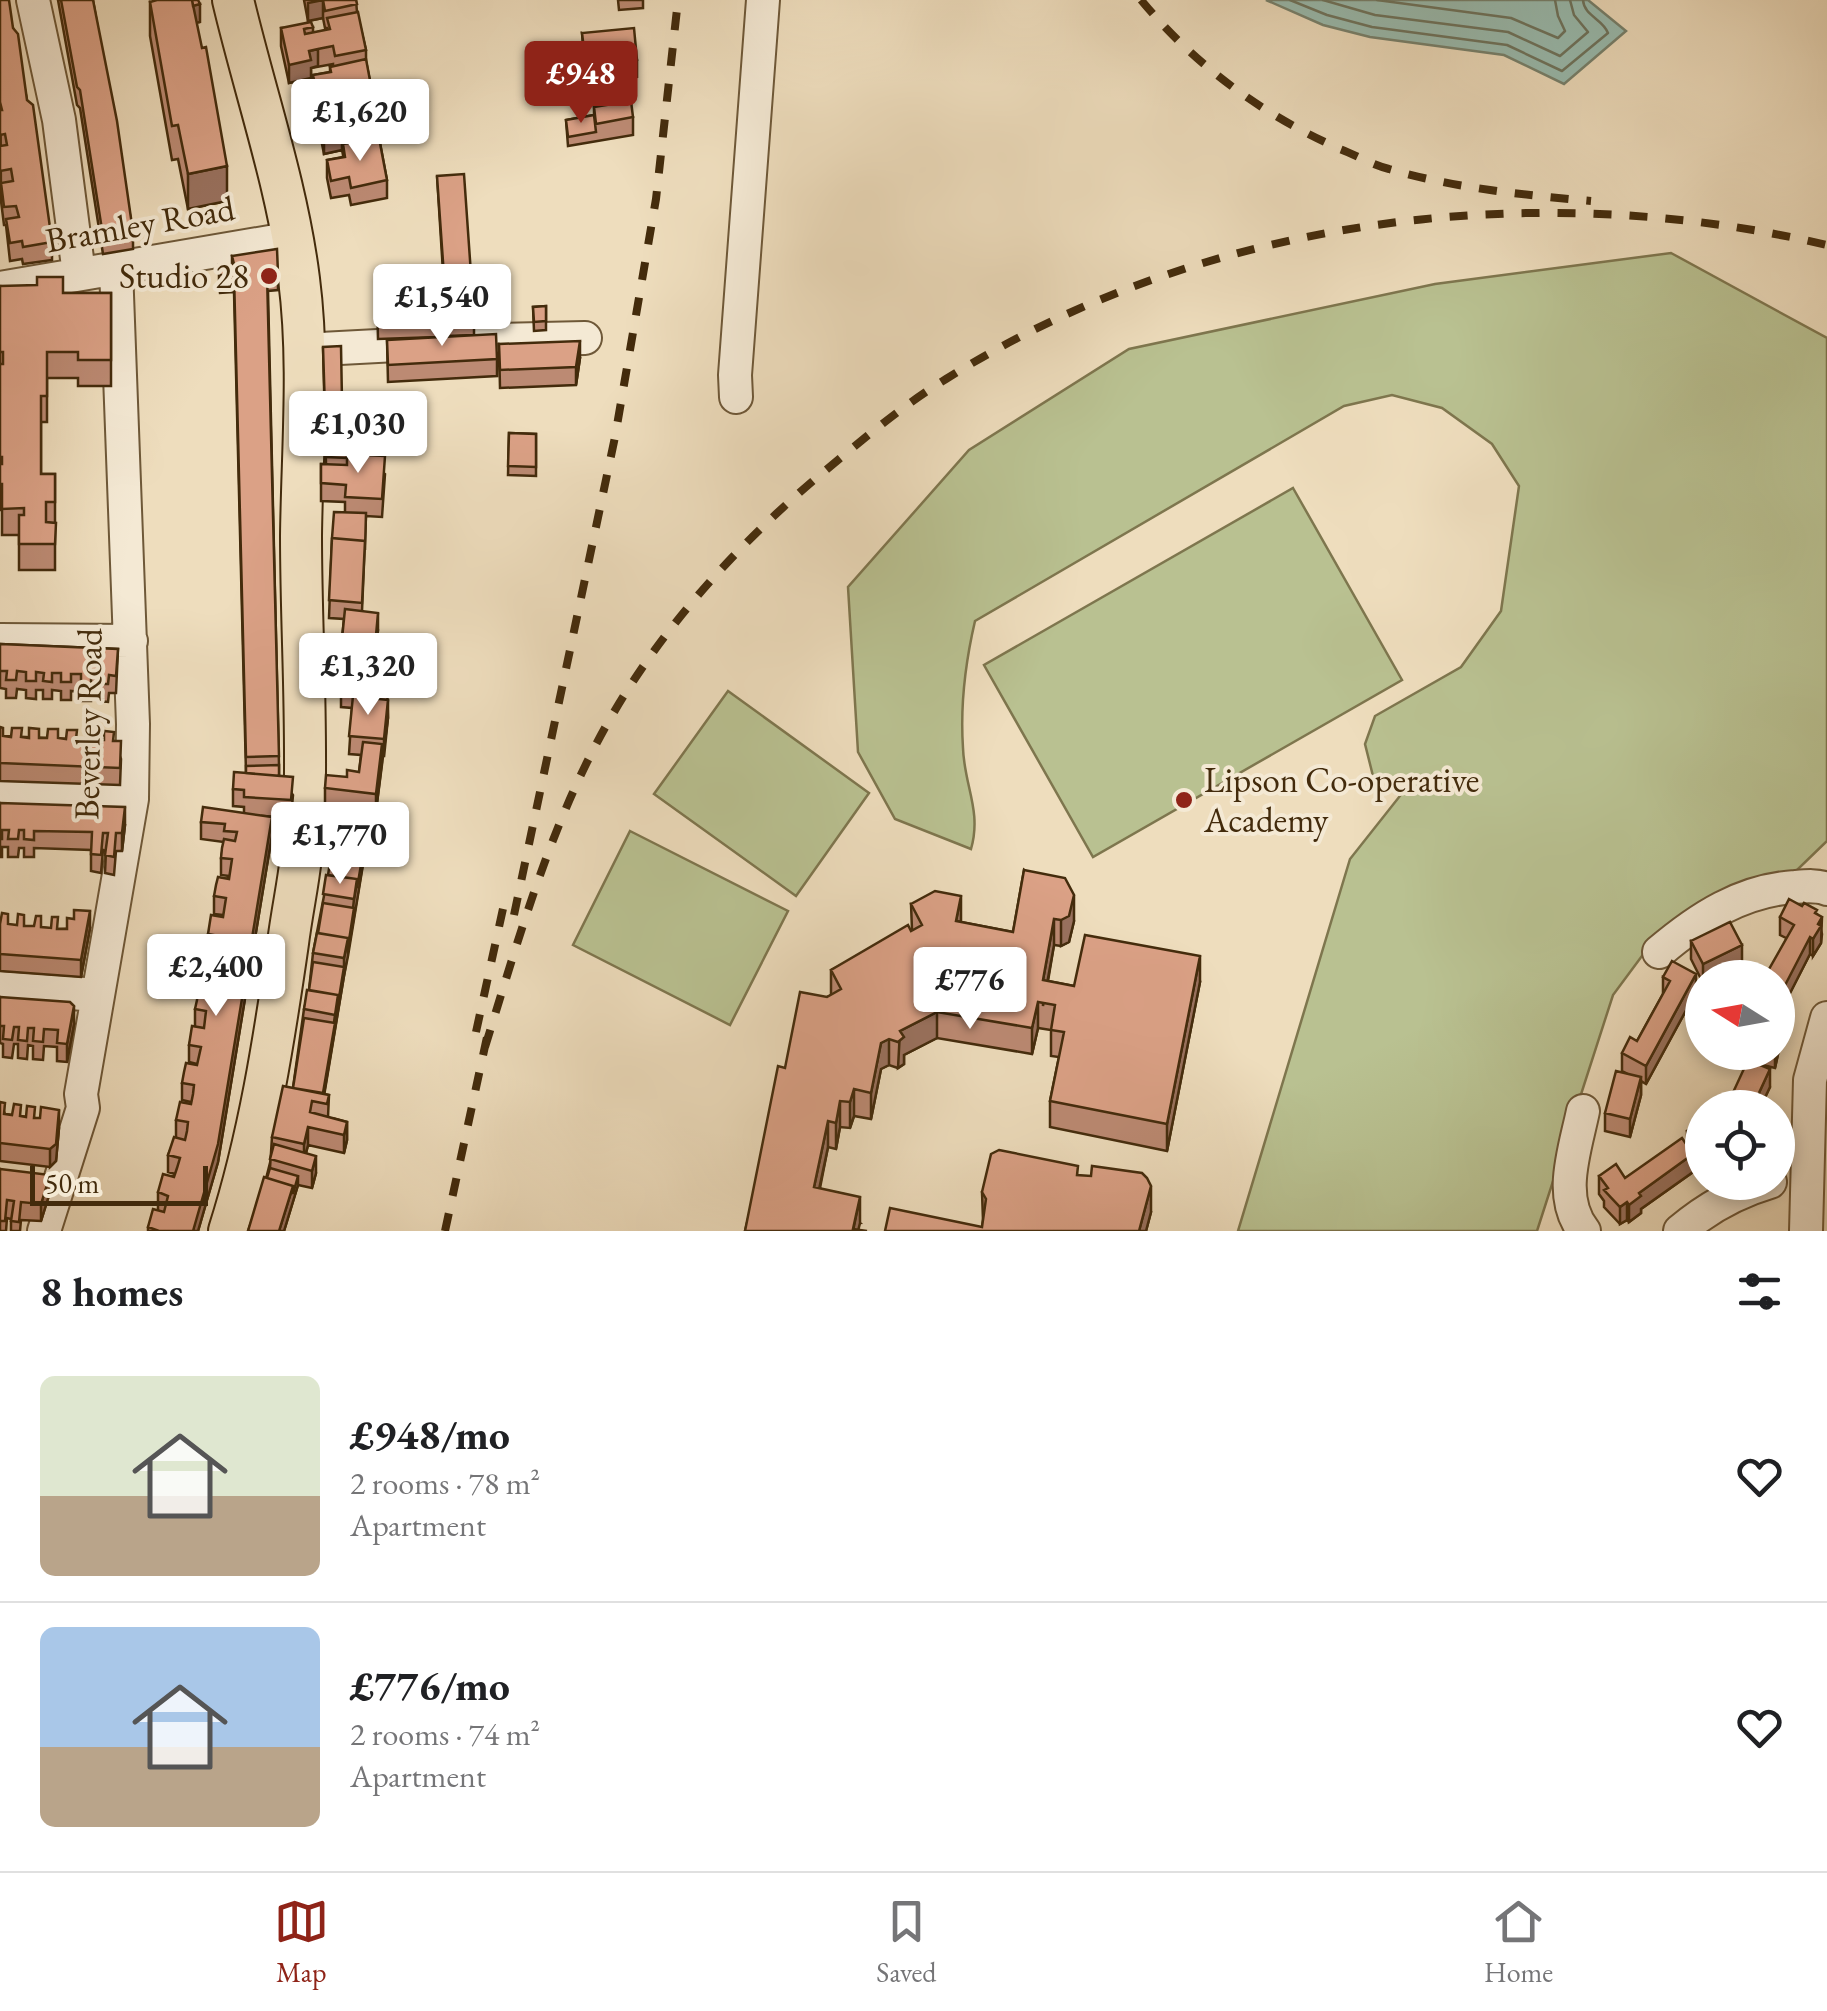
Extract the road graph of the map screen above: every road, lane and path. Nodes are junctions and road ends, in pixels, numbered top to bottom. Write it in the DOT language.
graph roads {
  1 [pos="33,0"];
  2 [pos="233,0"];
  3 [pos="763,0"];
  4 [pos="293,238"];
  5 [pos="116,268"];
  6 [pos="79,274"];
  7 [pos="0,288"];
  8 [pos="585,338"];
  9 [pos="302,350"];
  10 [pos="736,397"];
  11 [pos="0,640"];
  12 [pos="130,642"];
  13 [pos="0,796"];
  14 [pos="132,799"];
  15 [pos="1827,889"];
  16 [pos="1659,952"];
  17 [pos="0,988"];
  18 [pos="98,995"];
  19 [pos="1827,1018"];
  20 [pos="1583,1111"];
  21 [pos="1795,1160"];
  22 [pos="1795,1188"];
  23 [pos="1726,1200"];
  24 [pos="44,1231"];
  25 [pos="229,1231"];
  26 [pos="1584,1231"];
  27 [pos="1680,1231"];
  28 [pos="1806,1231"];
  1 -- 6 [label="street"];
  2 -- 4 [label="main road"];
  3 -- 10 [label="street"];
  4 -- 5 [label="street, Bramley Road"];
  4 -- 9 [label="main road"];
  5 -- 6 [label="street, Bramley Road"];
  5 -- 12 [label="street, Beverley Road"];
  6 -- 7 [label="street, Bramley Road"];
  8 -- 9 [label="street"];
  9 -- 25 [label="main road"];
  11 -- 12 [label="street"];
  12 -- 14 [label="street, Beverley Road"];
  13 -- 14 [label="street"];
  14 -- 18 [label="street, Beverley Road"];
  15 -- 16 [label="street"];
  17 -- 18 [label="street"];
  18 -- 24 [label="street, Beverley Road"];
  19 -- 21 [label="street"];
  20 -- 26 [label="street"];
  22 -- 28 [label="street"];
  23 -- 27 [label="street"];
}
